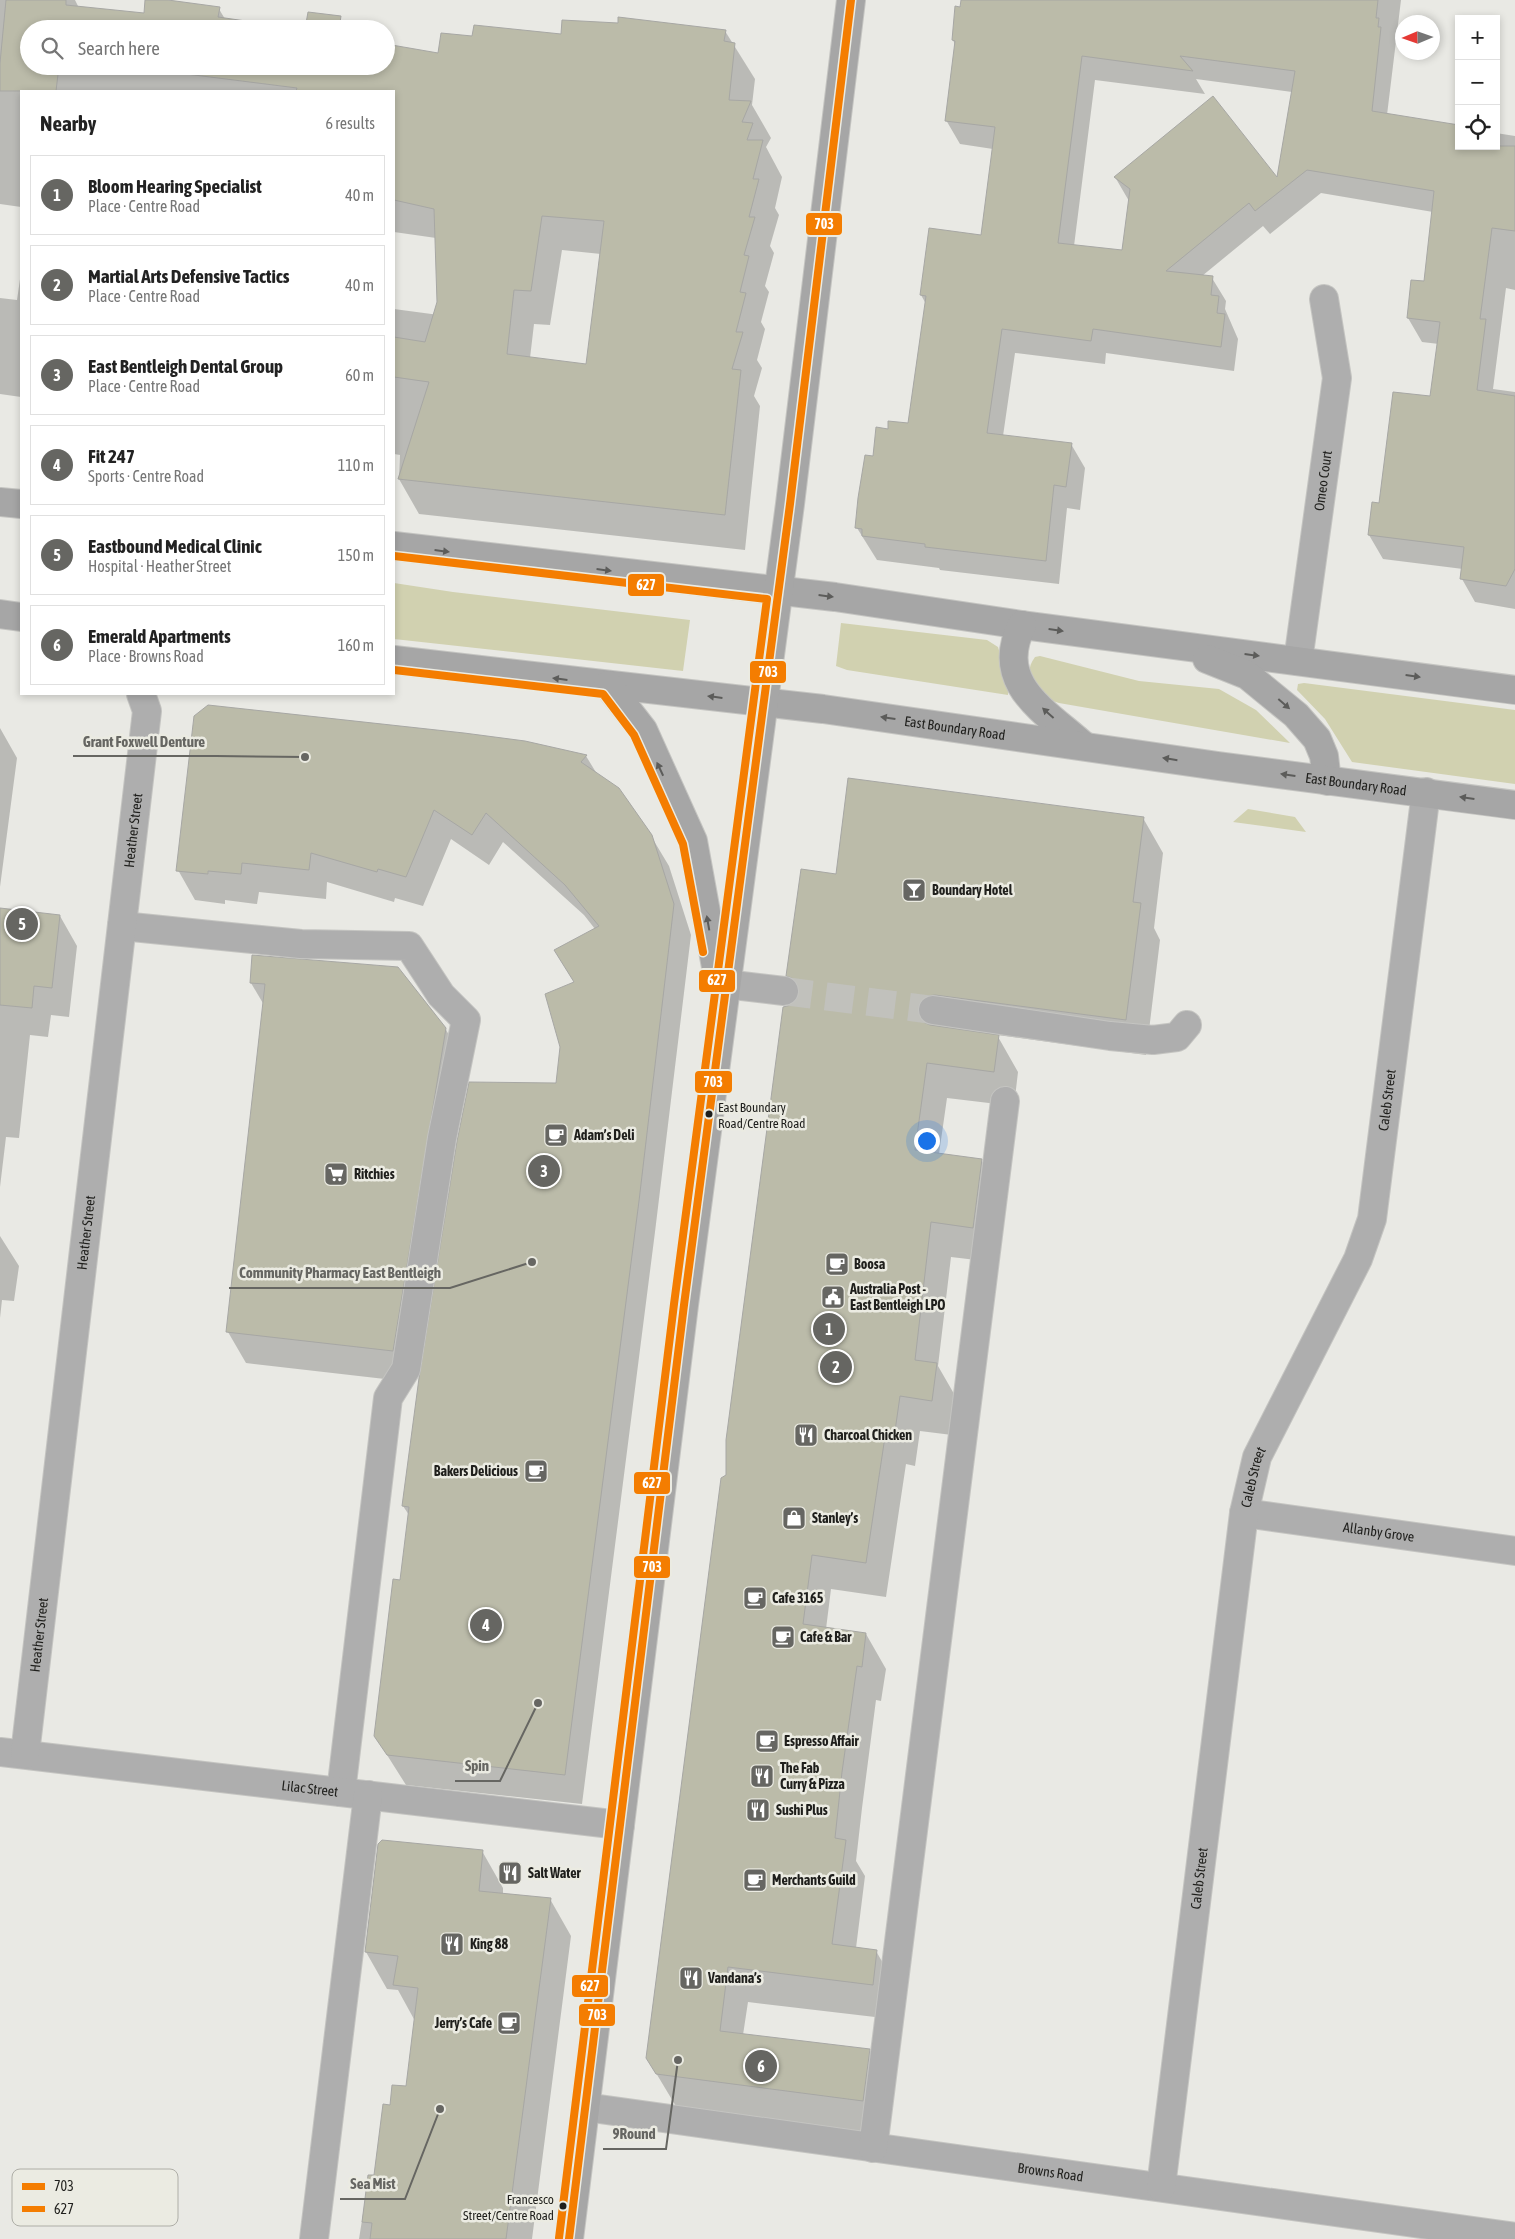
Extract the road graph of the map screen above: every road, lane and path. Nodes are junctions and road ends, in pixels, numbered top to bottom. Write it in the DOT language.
graph roads {
  1 [pos="851,0"];
  2 [pos="1324,299"];
  3 [pos="0,502"];
  4 [pos="20,504"];
  5 [pos="395,546"];
  6 [pos="778,590"];
  7 [pos="0,614"];
  8 [pos="20,617"];
  9 [pos="1022,625"];
  10 [pos="1146,642"];
  11 [pos="395,660"];
  12 [pos="1298,661"];
  13 [pos="608,685"];
  14 [pos="1515,690"];
  15 [pos="149,699"];
  16 [pos="764,703"];
  17 [pos="1084,746"];
  18 [pos="1327,781"];
  19 [pos="1426,792"];
  20 [pos="1515,804"];
  21 [pos="122,926"];
  22 [pos="784,991"];
  23 [pos="724,995"];
  24 [pos="932,1010"];
  25 [pos="1187,1025"];
  26 [pos="1005,1102"];
  27 [pos="1244,1513"];
  28 [pos="1515,1551"];
  29 [pos="12,1753"];
  30 [pos="341,1792"];
  31 [pos="368,1795"];
  32 [pos="620,1825"];
  33 [pos="585,2107"];
  34 [pos="873,2148"];
  35 [pos="1161,2187"];
  36 [pos="1515,2237"];
  37 [pos="314,2239"];
  38 [pos="569,2239"];
  1 -- 6 [label="main road"];
  2 -- 12 [label="street, Omeo Court"];
  3 -- 4 [label="main road"];
  5 -- 6 [label="main road, one-way"];
  6 -- 9 [label="main road, one-way"];
  6 -- 16 [label="main road"];
  7 -- 8 [label="main road"];
  9 -- 10 [label="main road, one-way"];
  17 -- 9 [label="main road, one-way"];
  10 -- 12 [label="main road, one-way"];
  10 -- 18 [label="main road, one-way"];
  13 -- 11 [label="main road, East Boundary Road, one-way"];
  12 -- 14 [label="main road, one-way"];
  16 -- 13 [label="main road, East Boundary Road, one-way"];
  23 -- 13 [label="main road, one-way"];
  15 -- 21 [label="street, Heather Street"];
  17 -- 16 [label="main road, East Boundary Road, one-way"];
  16 -- 23 [label="main road"];
  18 -- 17 [label="main road, East Boundary Road, one-way"];
  18 -- 19 [label="main road, East Boundary Road"];
  20 -- 19 [label="main road, East Boundary Road, one-way"];
  19 -- 27 [label="street, Caleb Street"];
  21 -- 29 [label="street, Heather Street"];
  21 -- 30 [label="street"];
  22 -- 23 [label="street"];
  23 -- 32 [label="main road"];
  24 -- 25 [label="street"];
  26 -- 34 [label="street"];
  27 -- 28 [label="street, Allanby Grove"];
  27 -- 35 [label="street, Caleb Street"];
  29 -- 30 [label="street, Lilac Street"];
  30 -- 31 [label="street, Lilac Street"];
  31 -- 32 [label="street, Lilac Street"];
  31 -- 37 [label="street"];
  32 -- 33 [label="main road"];
  33 -- 34 [label="street, Browns Road"];
  33 -- 38 [label="main road"];
  34 -- 35 [label="street, Browns Road"];
  35 -- 36 [label="street, Browns Road"];
}
